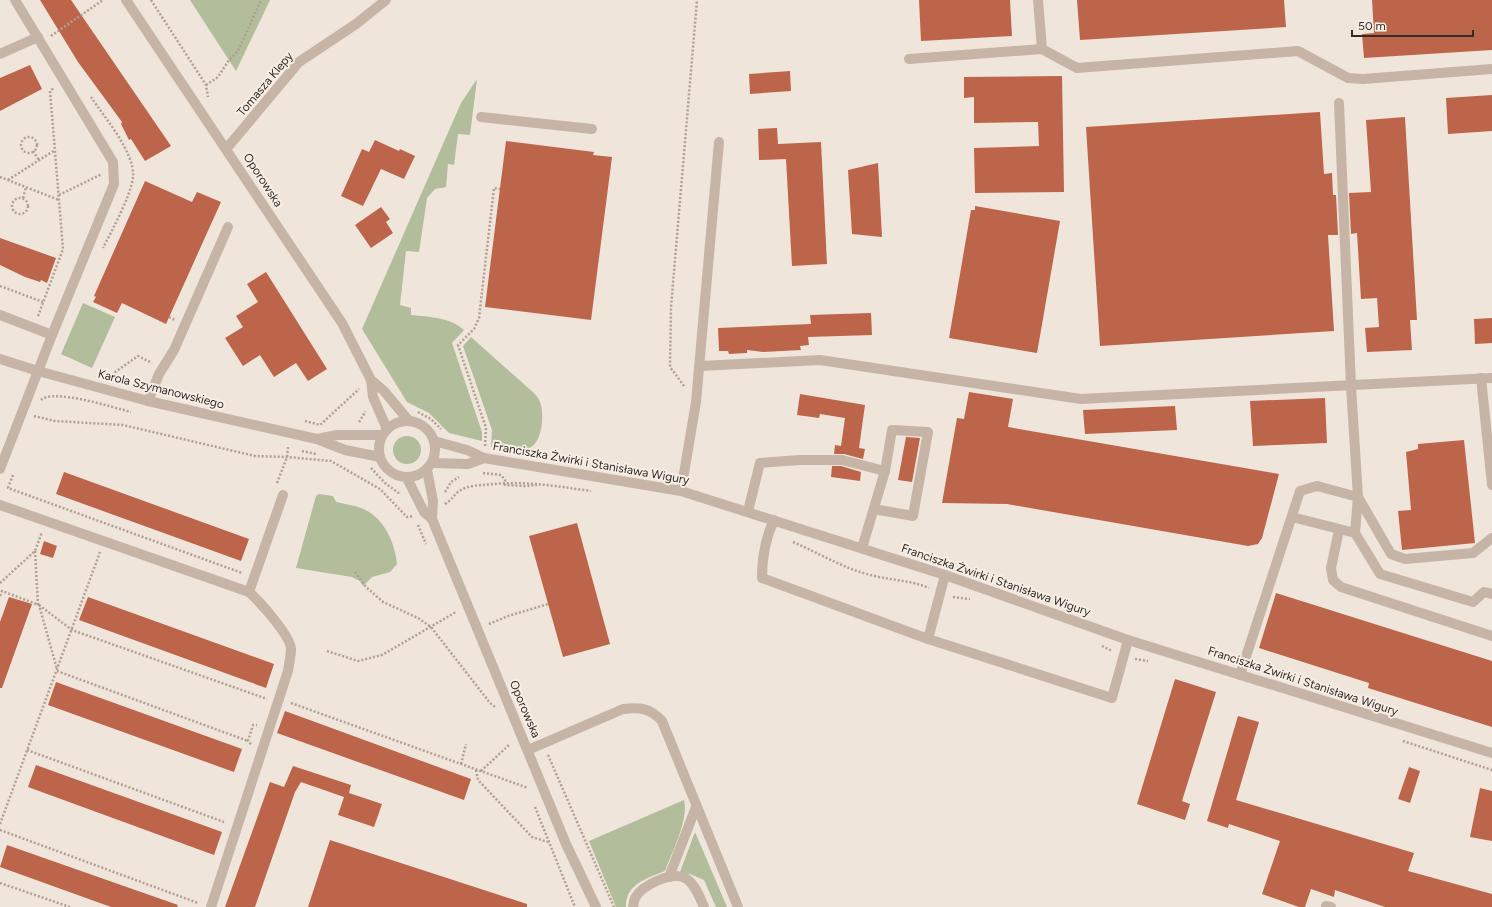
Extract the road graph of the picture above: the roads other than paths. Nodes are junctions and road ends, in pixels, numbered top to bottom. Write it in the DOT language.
graph roads {
  1 [pos="15,0"];
  2 [pos="126,0"];
  3 [pos="386,0"];
  4 [pos="1038,0"];
  5 [pos="38,37"];
  6 [pos="1042,49"];
  7 [pos="0,54"];
  8 [pos="909,59"];
  9 [pos="1492,69"];
  10 [pos="1339,103"];
  11 [pos="481,117"];
  12 [pos="592,129"];
  13 [pos="720,142"];
  14 [pos="227,148"];
  15 [pos="228,227"];
  16 [pos="0,315"];
  17 [pos="52,335"];
  18 [pos="0,359"];
  19 [pos="700,366"];
  20 [pos="38,372"];
  21 [pos="1481,378"];
  22 [pos="1492,378"];
  23 [pos="371,380"];
  24 [pos="1351,386"];
  25 [pos="148,401"];
  26 [pos="409,421"];
  27 [pos="384,432"];
  28 [pos="317,439"];
  29 [pos="434,442"];
  30 [pos="380,457"];
  31 [pos="484,458"];
  32 [pos="429,466"];
  33 [pos="0,469"];
  34 [pos="885,471"];
  35 [pos="407,478"];
  36 [pos="1492,485"];
  37 [pos="681,491"];
  38 [pos="283,495"];
  39 [pos="1358,497"];
  40 [pos="0,506"];
  41 [pos="874,509"];
  42 [pos="748,511"];
  43 [pos="1292,517"];
  44 [pos="432,519"];
  45 [pos="774,520"];
  46 [pos="1339,530"];
  47 [pos="1355,533"];
  48 [pos="1492,538"];
  49 [pos="862,548"];
  50 [pos="945,575"];
  51 [pos="249,592"];
  52 [pos="1492,594"];
  53 [pos="1492,636"];
  54 [pos="928,639"];
  55 [pos="1128,640"];
  56 [pos="1240,675"];
  57 [pos="528,750"];
  58 [pos="1492,753"];
  59 [pos="696,807"];
  60 [pos="669,877"];
  61 [pos="211,907"];
  62 [pos="596,907"];
  63 [pos="633,907"];
  64 [pos="704,907"];
  65 [pos="738,907"];
  1 -- 5 [label="street"];
  2 -- 14 [label="street, Oporowska"];
  3 -- 14 [label="street, Tomasza Klepy"];
  4 -- 6 [label="street"];
  5 -- 7 [label="street"];
  5 -- 17 [label="street"];
  6 -- 8 [label="street"];
  6 -- 9 [label="street"];
  10 -- 24 [label="street"];
  11 -- 12 [label="street"];
  13 -- 19 [label="street"];
  14 -- 23 [label="street, Oporowska"];
  15 -- 25 [label="street"];
  16 -- 17 [label="street"];
  17 -- 20 [label="street"];
  18 -- 20 [label="street, Karola Szymanowskiego"];
  19 -- 24 [label="street"];
  19 -- 37 [label="street"];
  20 -- 25 [label="street, Karola Szymanowskiego"];
  20 -- 33 [label="street"];
  21 -- 22 [label="street"];
  21 -- 24 [label="street"];
  21 -- 36 [label="street"];
  23 -- 26 [label="street, Oporowska"];
  23 -- 27 [label="street, Oporowska"];
  24 -- 39 [label="street"];
  25 -- 28 [label="street, Karola Szymanowskiego"];
  26 -- 27 [label="street"];
  26 -- 29 [label="street"];
  27 -- 28 [label="street, Karola Szymanowskiego"];
  27 -- 30 [label="street"];
  28 -- 30 [label="street, Karola Szymanowskiego"];
  29 -- 31 [label="street, Franciszka Żwirki i Stanisława Wigury"];
  29 -- 32 [label="street"];
  30 -- 35 [label="street"];
  31 -- 32 [label="street, Franciszka Żwirki i Stanisława Wigury"];
  31 -- 37 [label="street, Franciszka Żwirki i Stanisława Wigury"];
  32 -- 35 [label="street"];
  32 -- 44 [label="street, Oporowska"];
  34 -- 41 [label="street"];
  34 -- 41 [label="street"];
  34 -- 42 [label="street"];
  35 -- 44 [label="street, Oporowska"];
  37 -- 42 [label="street, Franciszka Żwirki i Stanisława Wigury"];
  38 -- 51 [label="street"];
  39 -- 43 [label="street"];
  39 -- 47 [label="street"];
  39 -- 48 [label="street"];
  40 -- 51 [label="street"];
  41 -- 49 [label="street"];
  42 -- 45 [label="street, Franciszka Żwirki i Stanisława Wigury"];
  43 -- 46 [label="street"];
  43 -- 56 [label="street"];
  44 -- 57 [label="street, Oporowska"];
  45 -- 49 [label="street, Franciszka Żwirki i Stanisława Wigury"];
  45 -- 54 [label="street"];
  46 -- 47 [label="street"];
  46 -- 53 [label="street"];
  47 -- 52 [label="street"];
  49 -- 50 [label="street, Franciszka Żwirki i Stanisława Wigury"];
  50 -- 54 [label="street"];
  50 -- 55 [label="street, Franciszka Żwirki i Stanisława Wigury"];
  51 -- 61 [label="street"];
  54 -- 55 [label="street"];
  55 -- 56 [label="street, Franciszka Żwirki i Stanisława Wigury"];
  56 -- 58 [label="street, Franciszka Żwirki i Stanisława Wigury"];
  57 -- 59 [label="street"];
  57 -- 62 [label="street, Oporowska"];
  59 -- 60 [label="street"];
  59 -- 65 [label="street"];
  60 -- 63 [label="street"];
  60 -- 64 [label="street"];
}
